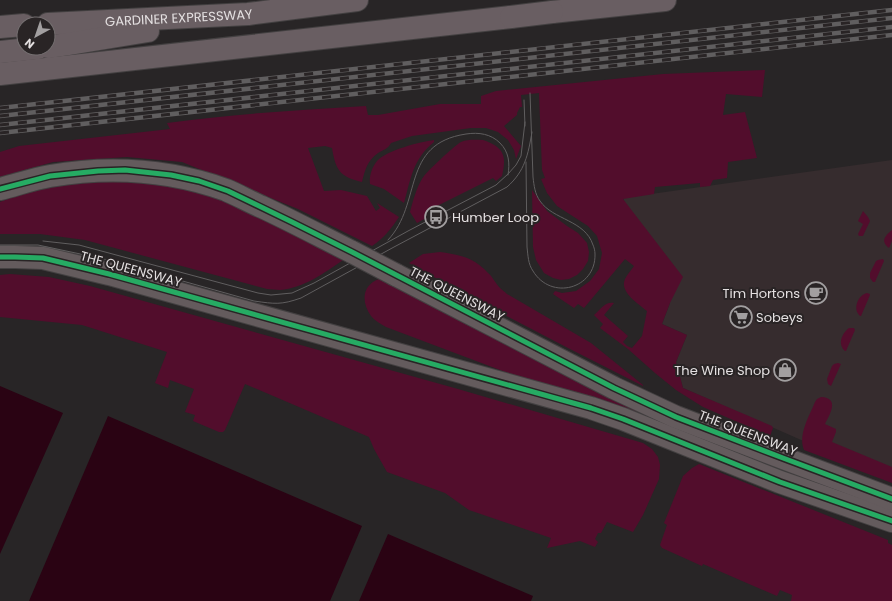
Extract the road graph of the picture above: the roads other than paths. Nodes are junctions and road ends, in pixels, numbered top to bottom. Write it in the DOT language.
graph roads {
  1 [pos="357,0"];
  2 [pos="665,0"];
  3 [pos="248,14"];
  4 [pos="56,24"];
  5 [pos="16,25"];
  6 [pos="0,26"];
  7 [pos="56,46"];
  8 [pos="16,50"];
  9 [pos="0,52"];
  10 [pos="0,74"];
  11 [pos="0,189"];
  12 [pos="0,257"];
  13 [pos="892,499"];
  14 [pos="892,521"];
  1 -- 3 [label="highway, GARDINER EXPRESSWAY"];
  2 -- 10 [label="highway, bridge"];
  3 -- 4 [label="highway, GARDINER EXPRESSWAY"];
  3 -- 7 [label="highway"];
  5 -- 6 [label="highway"];
  8 -- 9 [label="highway"];
  11 -- 13 [label="main road, THE QUEENSWAY, bridge"];
  12 -- 14 [label="main road, THE QUEENSWAY"];
}
